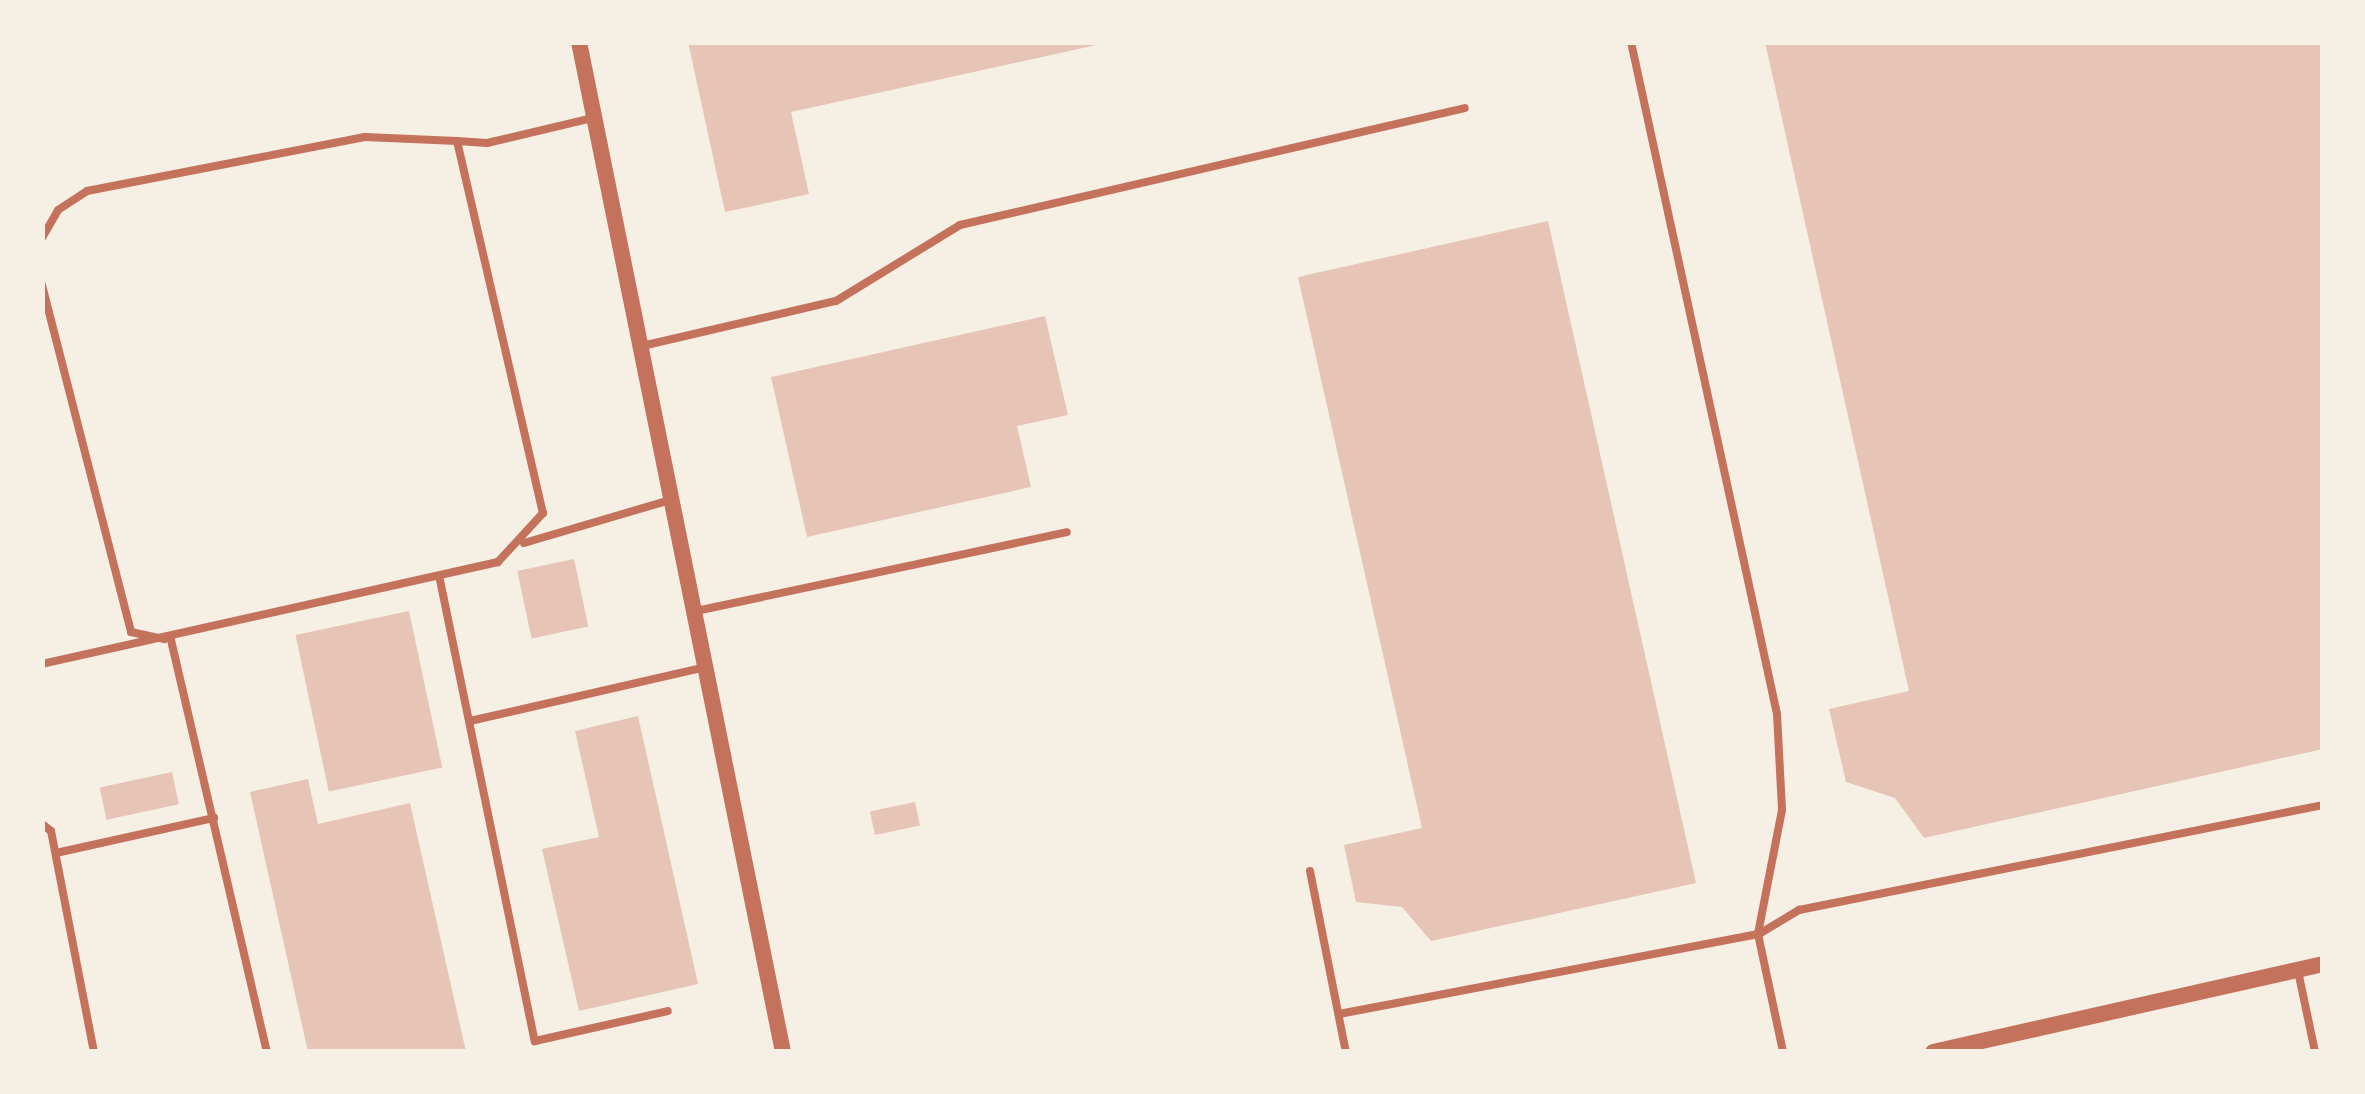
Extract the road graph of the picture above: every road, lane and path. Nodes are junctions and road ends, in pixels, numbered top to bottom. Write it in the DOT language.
graph roads {
  1 [pos="579,42"];
  2 [pos="1631,42"];
  3 [pos="1465,108"];
  4 [pos="594,118"];
  5 [pos="457,141"];
  6 [pos="42,238"];
  7 [pos="42,285"];
  8 [pos="640,346"];
  9 [pos="671,500"];
  10 [pos="1067,532"];
  11 [pos="524,543"];
  12 [pos="440,580"];
  13 [pos="694,611"];
  14 [pos="171,640"];
  15 [pos="42,664"];
  16 [pos="705,667"];
  17 [pos="470,722"];
  18 [pos="2323,805"];
  19 [pos="214,818"];
  20 [pos="42,824"];
  21 [pos="56,853"];
  22 [pos="1310,871"];
  23 [pos="1758,934"];
  24 [pos="2323,964"];
  25 [pos="2297,970"];
  26 [pos="668,1011"];
  27 [pos="1339,1014"];
  28 [pos="535,1041"];
  29 [pos="94,1052"];
  30 [pos="267,1052"];
  31 [pos="541,1052"];
  32 [pos="784,1052"];
  33 [pos="1346,1052"];
  34 [pos="1783,1052"];
  35 [pos="1933,1052"];
  36 [pos="2315,1052"];
  1 -- 4 [label="street"];
  2 -- 23 [label="lane"];
  3 -- 8 [label="lane"];
  4 -- 5 [label="lane"];
  4 -- 8 [label="street"];
  5 -- 6 [label="lane"];
  5 -- 11 [label="lane"];
  7 -- 14 [label="lane"];
  8 -- 9 [label="street"];
  9 -- 11 [label="lane"];
  9 -- 13 [label="street"];
  10 -- 13 [label="lane"];
  11 -- 12 [label="lane"];
  12 -- 14 [label="lane"];
  12 -- 17 [label="lane"];
  13 -- 16 [label="street"];
  14 -- 15 [label="lane"];
  14 -- 19 [label="lane"];
  16 -- 17 [label="lane"];
  16 -- 32 [label="street"];
  17 -- 28 [label="lane"];
  18 -- 23 [label="lane"];
  19 -- 21 [label="lane"];
  19 -- 30 [label="lane"];
  20 -- 21 [label="lane"];
  21 -- 29 [label="lane"];
  22 -- 27 [label="lane"];
  23 -- 27 [label="lane"];
  23 -- 34 [label="lane"];
  24 -- 25 [label="street"];
  25 -- 35 [label="street"];
  25 -- 36 [label="lane"];
  26 -- 28 [label="lane"];
  27 -- 33 [label="lane"];
  28 -- 31 [label="lane"];
}
